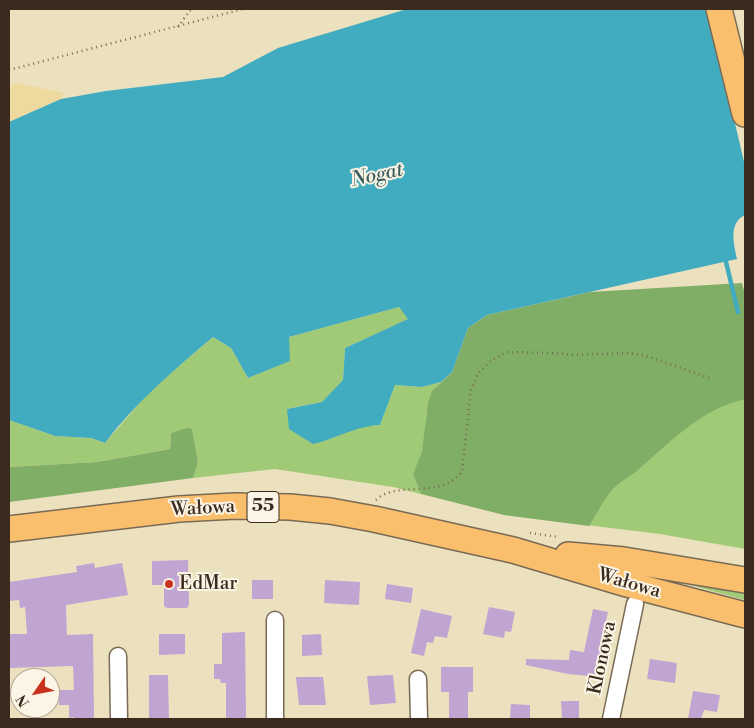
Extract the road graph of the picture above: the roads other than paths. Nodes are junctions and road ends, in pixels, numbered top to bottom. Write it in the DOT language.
graph roads {
  1 [pos="719,9"];
  2 [pos="745,114"];
  3 [pos="9,529"];
  4 [pos="513,550"];
  5 [pos="745,580"];
  6 [pos="635,604"];
  7 [pos="745,615"];
  8 [pos="275,620"];
  9 [pos="118,656"];
  10 [pos="418,679"];
  11 [pos="119,719"];
  12 [pos="275,719"];
  13 [pos="419,719"];
  14 [pos="611,719"];
  1 -- 2 [label="main road"];
  3 -- 4 [label="main road, Wałowa / 55"];
  4 -- 5 [label="main road, Wałowa / 55"];
  4 -- 7 [label="main road, Wałowa / 55"];
  6 -- 14 [label="street, Klonowa"];
  8 -- 12 [label="street"];
  9 -- 11 [label="street"];
  10 -- 13 [label="street"];
}
